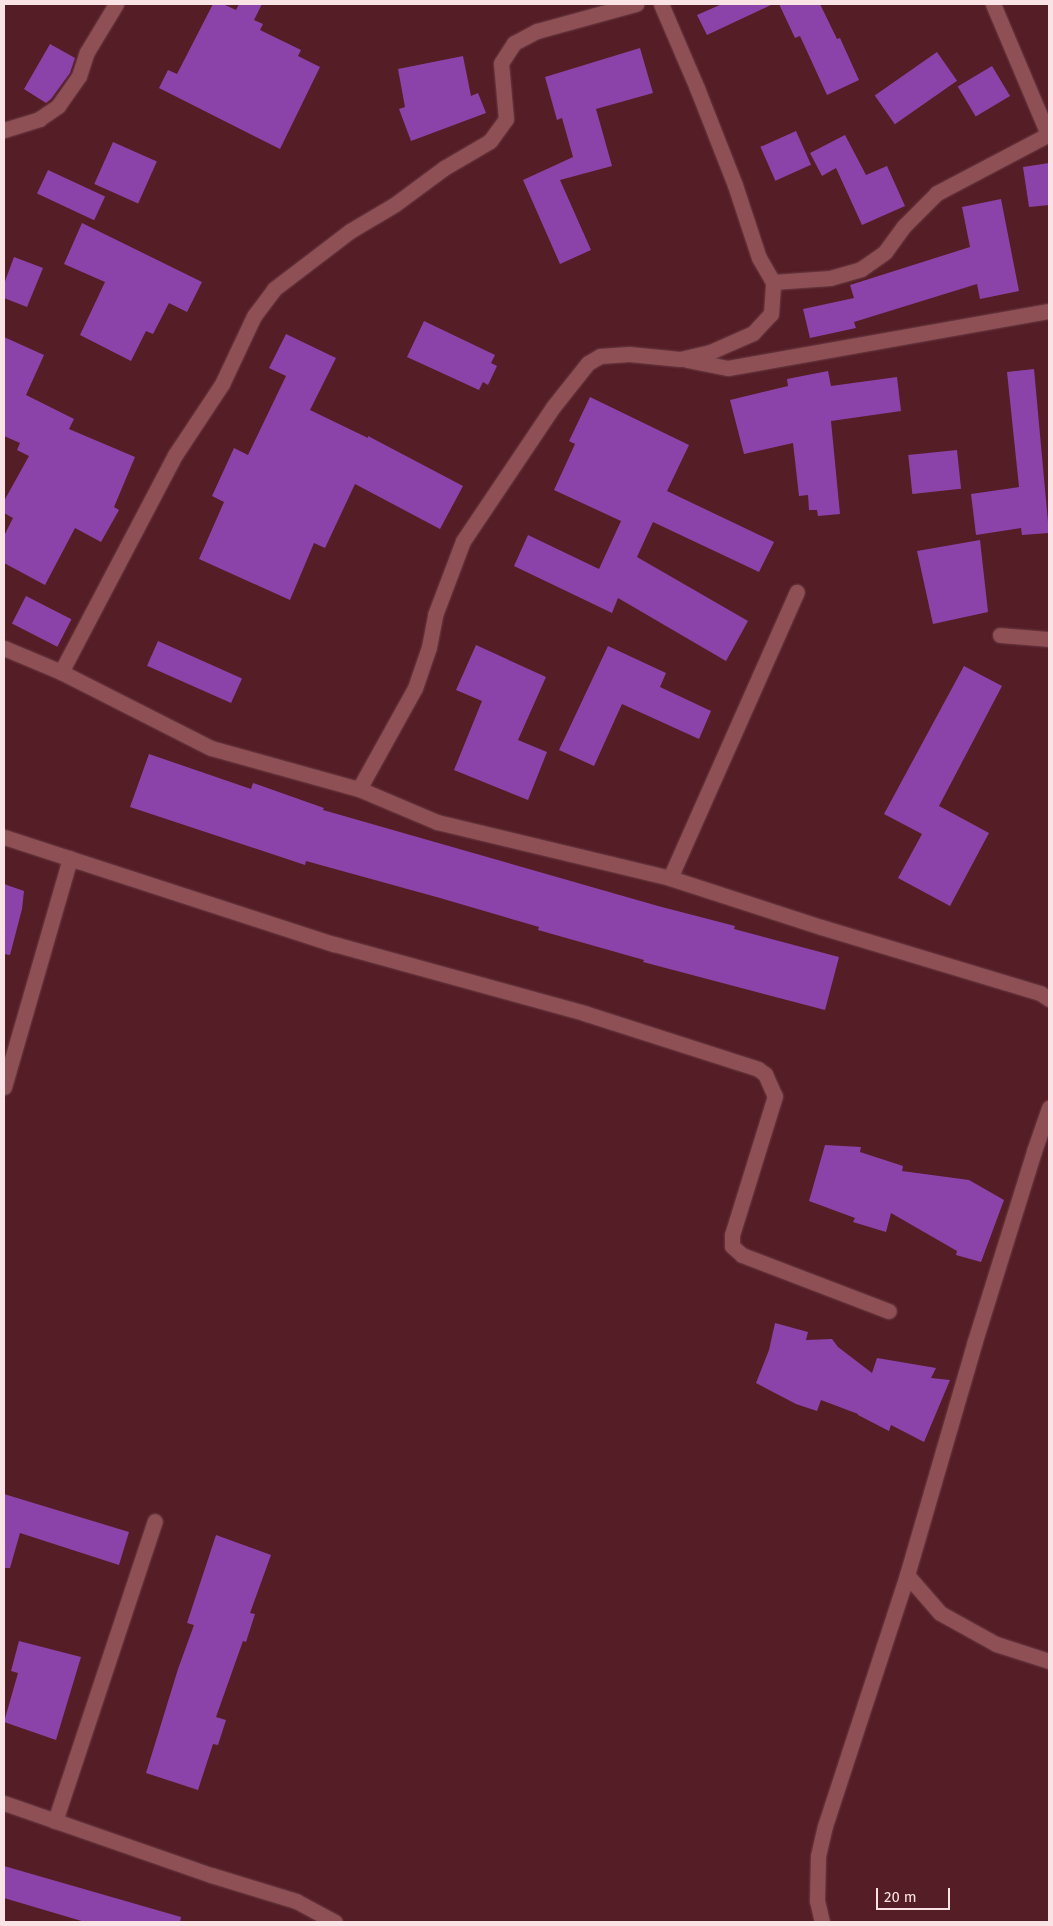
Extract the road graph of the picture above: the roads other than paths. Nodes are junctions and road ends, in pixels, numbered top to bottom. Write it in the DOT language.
graph roads {
  1 [pos="116,4"];
  2 [pos="636,4"];
  3 [pos="661,4"];
  4 [pos="993,4"];
  5 [pos="4,130"];
  6 [pos="1048,134"];
  7 [pos="773,282"];
  8 [pos="1049,311"];
  9 [pos="680,359"];
  10 [pos="797,592"];
  11 [pos="1000,635"];
  12 [pos="1049,640"];
  13 [pos="4,648"];
  14 [pos="61,672"];
  15 [pos="359,789"];
  16 [pos="4,837"];
  17 [pos="70,858"];
  18 [pos="670,878"];
  19 [pos="1049,999"];
  20 [pos="4,1087"];
  21 [pos="1049,1108"];
  22 [pos="889,1311"];
  23 [pos="155,1521"];
  24 [pos="907,1575"];
  25 [pos="1049,1662"];
  26 [pos="4,1803"];
  27 [pos="55,1821"];
  28 [pos="336,1922"];
  29 [pos="822,1922"];
  1 -- 5 [label="street"];
  2 -- 14 [label="street"];
  3 -- 7 [label="street"];
  4 -- 6 [label="street"];
  6 -- 7 [label="street"];
  7 -- 9 [label="street"];
  8 -- 9 [label="street"];
  9 -- 15 [label="street"];
  10 -- 18 [label="street"];
  11 -- 12 [label="street"];
  13 -- 14 [label="street"];
  14 -- 15 [label="street"];
  15 -- 18 [label="street"];
  16 -- 17 [label="street"];
  17 -- 20 [label="street"];
  17 -- 22 [label="street"];
  18 -- 19 [label="street"];
  21 -- 24 [label="street"];
  23 -- 27 [label="street"];
  24 -- 25 [label="street"];
  24 -- 29 [label="street"];
  26 -- 27 [label="street"];
  27 -- 28 [label="street"];
}
